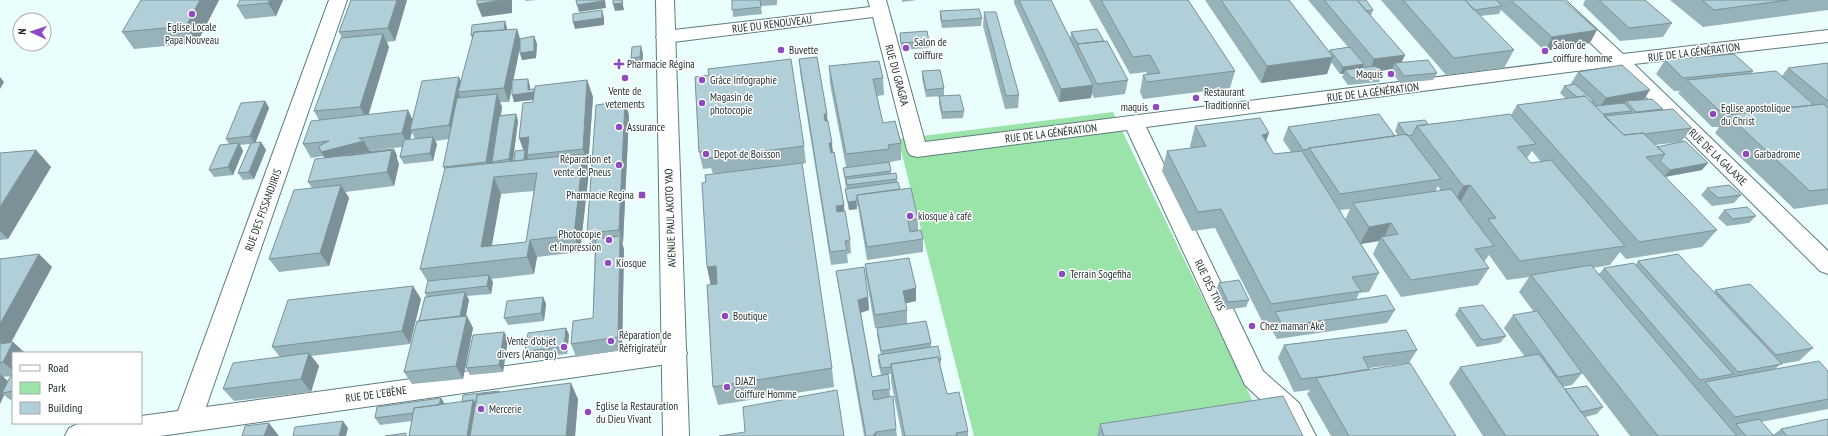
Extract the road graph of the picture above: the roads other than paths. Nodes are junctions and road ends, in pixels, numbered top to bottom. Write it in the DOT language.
graph roads {
  1 [pos="338,0"];
  2 [pos="665,0"];
  3 [pos="1555,0"];
  4 [pos="878,5"];
  5 [pos="1828,36"];
  6 [pos="665,37"];
  7 [pos="1619,60"];
  8 [pos="1132,122"];
  9 [pos="918,150"];
  10 [pos="1828,265"];
  11 [pos="674,353"];
  12 [pos="188,420"];
  13 [pos="78,436"];
  14 [pos="676,436"];
  15 [pos="1303,436"];
  1 -- 12 [label="street, RUE DES FISSANDJIRIS"];
  2 -- 6 [label="street, AVENUE PAUL AKOTO YAO"];
  3 -- 7 [label="street, RUE DE LA GALAXIE"];
  4 -- 6 [label="street, RUE DU RENOUVEAU"];
  4 -- 9 [label="street, RUE DU GRAGRA"];
  5 -- 7 [label="street, RUE DE LA GÉNÉRATION"];
  6 -- 11 [label="street, AVENUE PAUL AKOTO YAO"];
  7 -- 8 [label="street, RUE DE LA GÉNÉRATION"];
  7 -- 10 [label="street, RUE DE LA GALAXIE"];
  8 -- 9 [label="street, RUE DE LA GÉNÉRATION"];
  8 -- 15 [label="street, RUE DES TIVIS"];
  11 -- 12 [label="street, RUE DE L'EBÈNE"];
  11 -- 14 [label="street, AVENUE PAUL AKOTO YAO"];
  12 -- 13 [label="street, RUE DE L'EBÈNE"];
}
